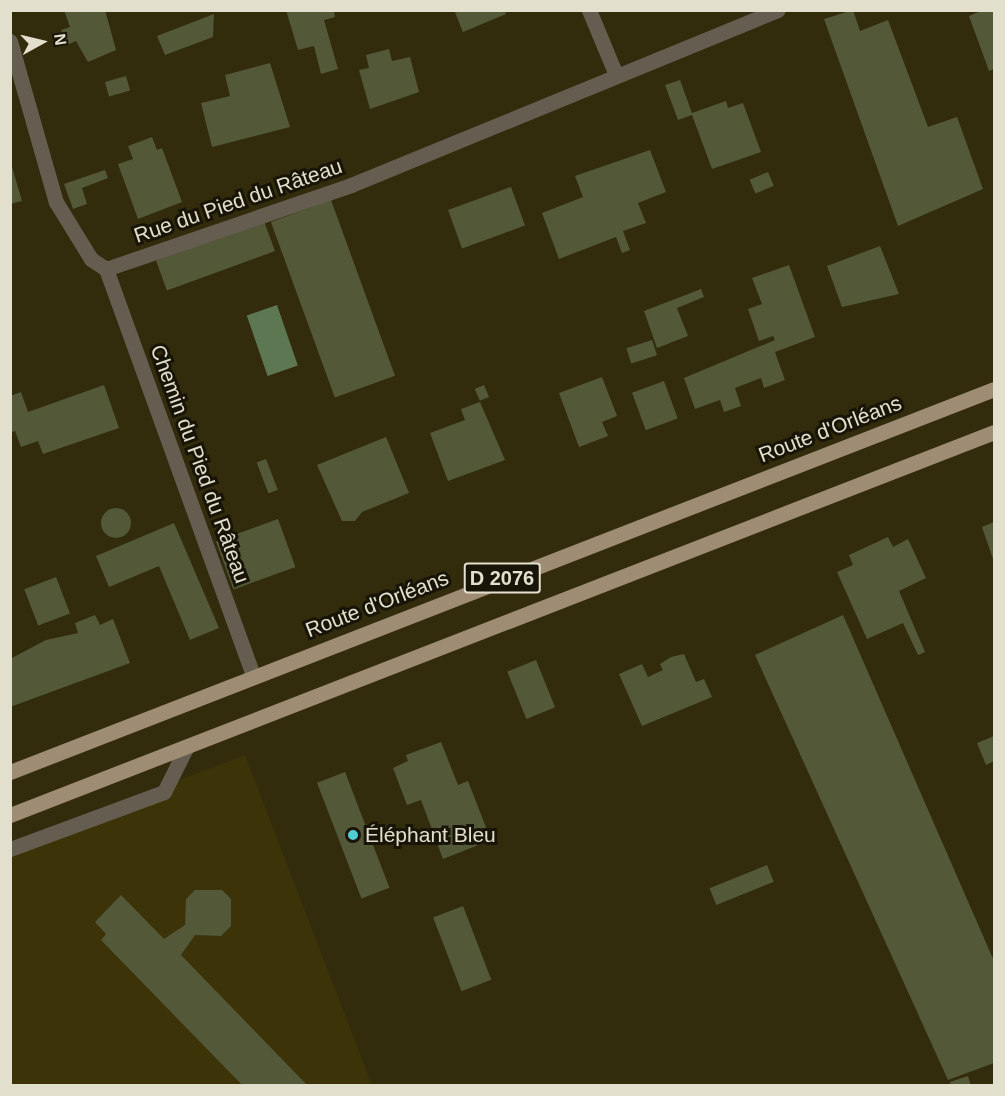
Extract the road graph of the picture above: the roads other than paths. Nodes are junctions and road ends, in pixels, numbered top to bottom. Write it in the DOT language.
graph roads {
  1 [pos="589,10"];
  2 [pos="777,10"];
  3 [pos="10,41"];
  4 [pos="616,75"];
  5 [pos="106,268"];
  6 [pos="994,388"];
  7 [pos="994,432"];
  8 [pos="253,675"];
  9 [pos="187,746"];
  10 [pos="10,772"];
  11 [pos="10,815"];
  12 [pos="10,849"];
  1 -- 4 [label="street"];
  2 -- 4 [label="street, Rue du Pied du Râteau"];
  3 -- 5 [label="street"];
  4 -- 5 [label="street, Rue du Pied du Râteau"];
  5 -- 8 [label="street, Chemin du Pied du Râteau"];
  6 -- 8 [label="main road, Route d'Orléans / D 2076"];
  7 -- 9 [label="main road, D 2076"];
  8 -- 10 [label="main road, Route d'Orléans / D 2076"];
  9 -- 11 [label="main road, D 2076"];
  9 -- 12 [label="street"];
}
